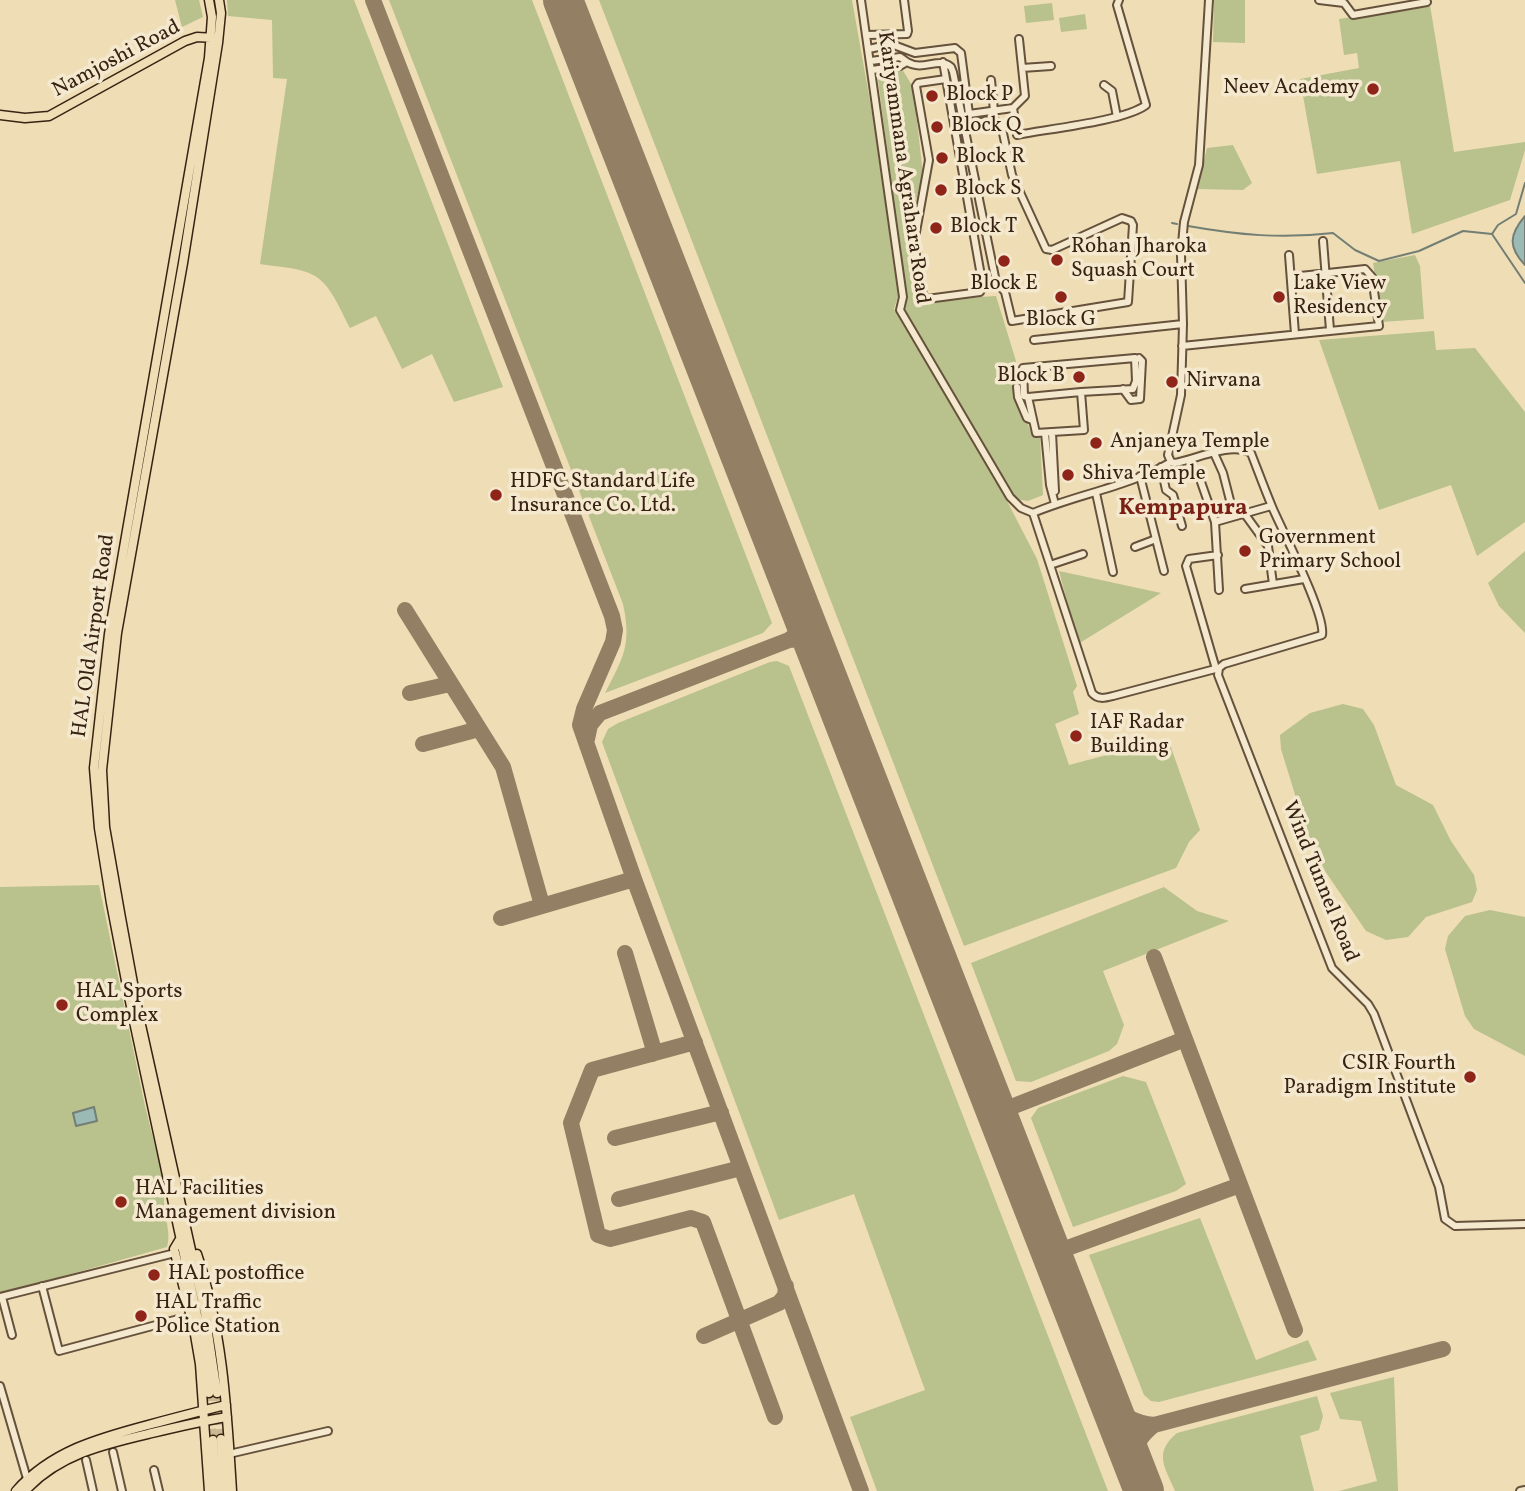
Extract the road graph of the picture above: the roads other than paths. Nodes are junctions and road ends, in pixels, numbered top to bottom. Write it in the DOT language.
graph roads {
  1 [pos="209,0"];
  2 [pos="219,0"];
  3 [pos="861,0"];
  4 [pos="904,0"];
  5 [pos="1119,0"];
  6 [pos="1209,0"];
  7 [pos="1320,0"];
  8 [pos="1427,2"];
  9 [pos="867,35"];
  10 [pos="892,36"];
  11 [pos="214,38"];
  12 [pos="1019,39"];
  13 [pos="891,44"];
  14 [pos="869,49"];
  15 [pos="871,61"];
  16 [pos="907,62"];
  17 [pos="943,62"];
  18 [pos="1051,66"];
  19 [pos="1022,68"];
  20 [pos="872,70"];
  21 [pos="946,79"];
  22 [pos="991,80"];
  23 [pos="1104,85"];
  24 [pos="1013,108"];
  25 [pos="994,111"];
  26 [pos="0,115"];
  27 [pos="1117,117"];
  28 [pos="963,125"];
  29 [pos="1323,241"];
  30 [pos="1289,255"];
  31 [pos="1326,274"];
  32 [pos="1290,277"];
  33 [pos="1183,324"];
  34 [pos="1329,330"];
  35 [pos="1295,334"];
  36 [pos="1034,340"];
  37 [pos="1182,346"];
  38 [pos="1139,358"];
  39 [pos="1017,387"];
  40 [pos="1123,389"];
  41 [pos="1082,393"];
  42 [pos="1028,397"];
  43 [pos="1032,420"];
  44 [pos="1049,433"];
  45 [pos="1214,453"];
  46 [pos="1171,462"];
  47 [pos="1161,467"];
  48 [pos="1140,477"];
  49 [pos="1201,482"];
  50 [pos="1096,493"];
  51 [pos="1055,504"];
  52 [pos="1271,506"];
  53 [pos="1033,513"];
  54 [pos="1244,513"];
  55 [pos="1234,516"];
  56 [pos="1215,522"];
  57 [pos="1182,526"];
  58 [pos="1156,539"];
  59 [pos="1135,547"];
  60 [pos="1083,554"];
  61 [pos="1218,555"];
  62 [pos="1050,565"];
  63 [pos="1164,570"];
  64 [pos="1113,572"];
  65 [pos="1304,579"];
  66 [pos="1273,584"];
  67 [pos="1245,589"];
  68 [pos="1219,590"];
  69 [pos="114,627"];
  70 [pos="1217,668"];
  71 [pos="1525,1224"];
  72 [pos="184,1240"];
  73 [pos="175,1254"];
  74 [pos="43,1286"];
  75 [pos="1,1297"];
  76 [pos="182,1318"];
  77 [pos="12,1335"];
  78 [pos="0,1386"];
  79 [pos="213,1393"];
  80 [pos="226,1405"];
  81 [pos="203,1410"];
  82 [pos="227,1417"];
  83 [pos="204,1421"];
  84 [pos="328,1432"];
  85 [pos="113,1452"];
  86 [pos="229,1454"];
  87 [pos="86,1460"];
  88 [pos="154,1470"];
  89 [pos="27,1485"];
  90 [pos="1525,1490"];
  91 [pos="16,1491"];
  92 [pos="93,1491"];
  93 [pos="122,1491"];
  94 [pos="159,1491"];
  95 [pos="209,1491"];
  96 [pos="216,1491"];
  97 [pos="224,1491"];
  98 [pos="232,1491"];
  99 [pos="1520,1491"];
  1 -- 11 [label="main road"];
  2 -- 11 [label="main road"];
  3 -- 9 [label="street, Kariyammana Agrahara Road"];
  4 -- 10 [label="street"];
  5 -- 27 [label="street"];
  6 -- 33 [label="street"];
  7 -- 8 [label="street"];
  9 -- 10 [label="street"];
  9 -- 14 [label="street, Kariyammana Agrahara Road"];
  10 -- 13 [label="street"];
  11 -- 26 [label="main road, Namjoshi Road"];
  11 -- 69 [label="main road, HAL Old Airport Road"];
  11 -- 69 [label="main road, HAL Old Airport Road"];
  12 -- 19 [label="street"];
  13 -- 14 [label="street"];
  13 -- 25 [label="street"];
  14 -- 15 [label="street, Kariyammana Agrahara Road"];
  15 -- 16 [label="street"];
  15 -- 20 [label="street, Kariyammana Agrahara Road"];
  16 -- 17 [label="street"];
  16 -- 20 [label="street"];
  17 -- 21 [label="street"];
  17 -- 28 [label="street"];
  18 -- 19 [label="street"];
  19 -- 24 [label="street"];
  20 -- 53 [label="street, Kariyammana Agrahara Road"];
  21 -- 21 [label="street"];
  22 -- 25 [label="street"];
  23 -- 27 [label="street"];
  24 -- 25 [label="street"];
  24 -- 27 [label="street"];
  28 -- 28 [label="street"];
  29 -- 31 [label="street"];
  30 -- 32 [label="street"];
  31 -- 32 [label="street"];
  31 -- 34 [label="street"];
  31 -- 34 [label="street"];
  32 -- 35 [label="street"];
  33 -- 36 [label="street"];
  33 -- 37 [label="street"];
  34 -- 35 [label="street"];
  35 -- 37 [label="street"];
  37 -- 46 [label="street"];
  38 -- 40 [label="street"];
  39 -- 43 [label="street"];
  40 -- 41 [label="street"];
  40 -- 42 [label="street"];
  41 -- 42 [label="street"];
  41 -- 44 [label="street"];
  42 -- 43 [label="street"];
  43 -- 44 [label="street"];
  44 -- 51 [label="street"];
  45 -- 46 [label="street"];
  45 -- 52 [label="street"];
  45 -- 55 [label="street"];
  46 -- 47 [label="street"];
  47 -- 48 [label="street"];
  47 -- 57 [label="street"];
  48 -- 50 [label="street"];
  48 -- 58 [label="street"];
  49 -- 56 [label="street"];
  50 -- 51 [label="street"];
  50 -- 64 [label="street"];
  51 -- 53 [label="street"];
  52 -- 54 [label="street"];
  52 -- 65 [label="street"];
  53 -- 62 [label="street"];
  54 -- 55 [label="street"];
  54 -- 66 [label="street"];
  55 -- 56 [label="street"];
  56 -- 61 [label="street"];
  58 -- 59 [label="street"];
  58 -- 63 [label="street"];
  60 -- 62 [label="street"];
  61 -- 68 [label="street"];
  61 -- 70 [label="street, Wind Tunnel Road"];
  62 -- 70 [label="street"];
  65 -- 66 [label="street"];
  65 -- 70 [label="street"];
  66 -- 67 [label="street"];
  69 -- 72 [label="main road, HAL Old Airport Road"];
  70 -- 71 [label="street, Wind Tunnel Road"];
  72 -- 73 [label="main road"];
  72 -- 79 [label="main road"];
  72 -- 80 [label="main road"];
  73 -- 74 [label="street"];
  73 -- 81 [label="main road"];
  74 -- 75 [label="street"];
  74 -- 76 [label="street"];
  75 -- 77 [label="street"];
  78 -- 89 [label="street"];
  80 -- 81 [label="main road"];
  80 -- 82 [label="main road"];
  81 -- 83 [label="main road"];
  81 -- 89 [label="main road"];
  82 -- 83 [label="main road"];
  82 -- 86 [label="main road"];
  83 -- 89 [label="main road"];
  83 -- 95 [label="main road"];
  84 -- 86 [label="street"];
  85 -- 93 [label="street"];
  86 -- 98 [label="main road"];
  87 -- 92 [label="street"];
  88 -- 94 [label="street"];
  89 -- 91 [label="main road"];
  90 -- 99 [label="street"];
  96 -- 97 [label="main road"];
}
